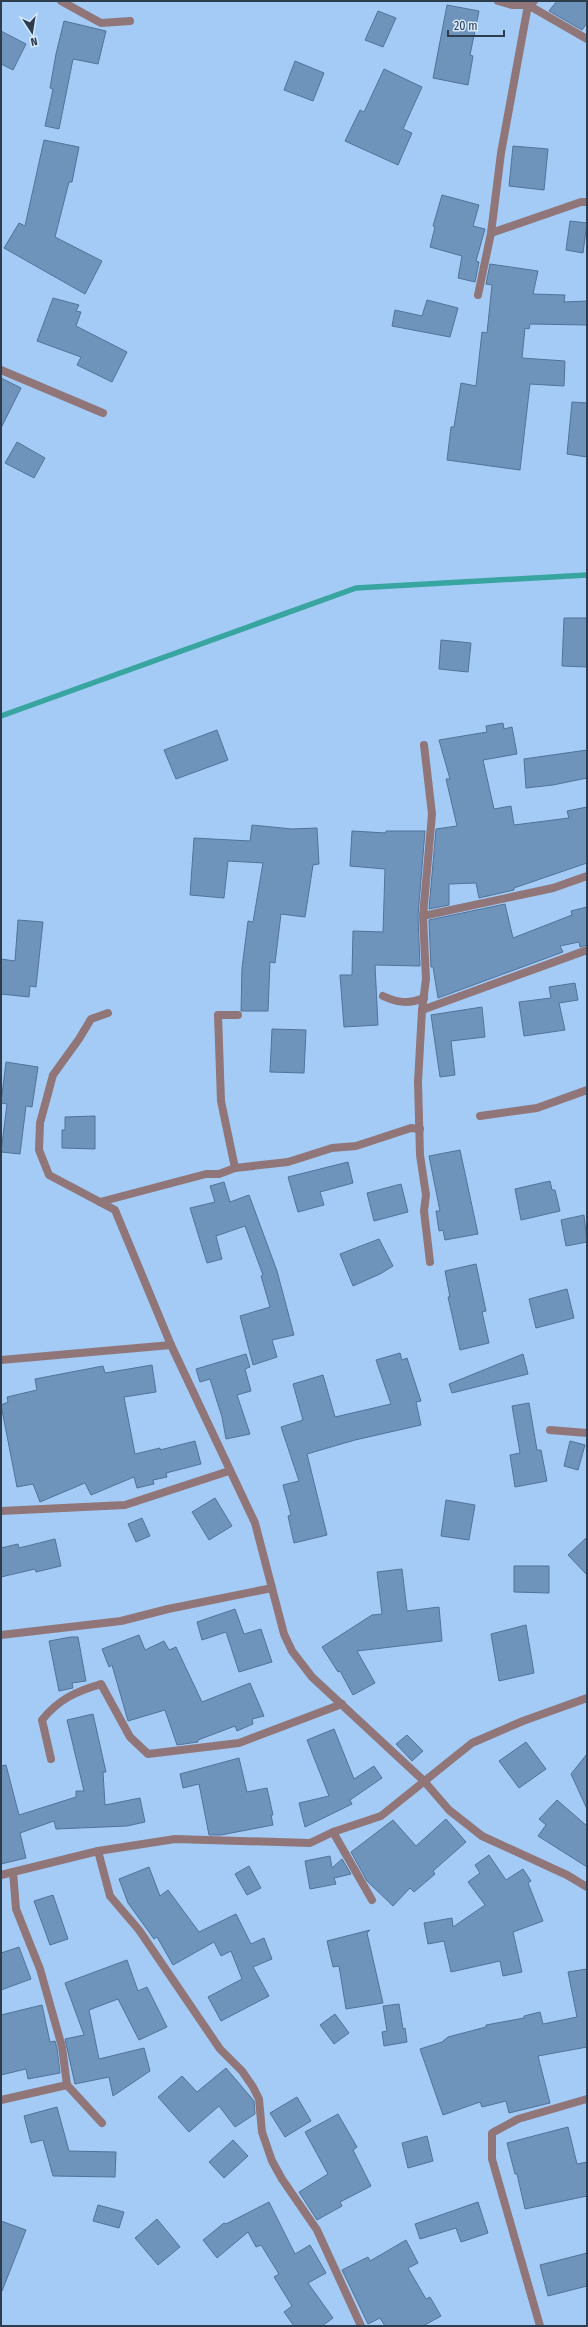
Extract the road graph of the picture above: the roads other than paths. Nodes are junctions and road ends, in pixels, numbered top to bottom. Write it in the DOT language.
graph roads {
  1 [pos="61,1"];
  2 [pos="498,1"];
  3 [pos="531,3"];
  4 [pos="130,21"];
  5 [pos="587,39"];
  6 [pos="587,202"];
  7 [pos="492,233"];
  8 [pos="478,295"];
  9 [pos="1,370"];
  10 [pos="103,413"];
  11 [pos="424,745"];
  12 [pos="587,876"];
  13 [pos="423,916"];
  14 [pos="587,950"];
  15 [pos="382,996"];
  16 [pos="424,998"];
  17 [pos="422,1010"];
  18 [pos="108,1013"];
  19 [pos="238,1015"];
  20 [pos="587,1090"];
  21 [pos="480,1116"];
  22 [pos="420,1129"];
  23 [pos="235,1168"];
  24 [pos="100,1202"];
  25 [pos="430,1262"];
  26 [pos="171,1345"];
  27 [pos="1,1360"];
  28 [pos="550,1430"];
  29 [pos="587,1433"];
  30 [pos="228,1471"];
  31 [pos="1,1511"];
  32 [pos="272,1588"];
  33 [pos="1,1635"];
  34 [pos="587,1698"];
  35 [pos="342,1704"];
  36 [pos="51,1759"];
  37 [pos="424,1781"];
  38 [pos="333,1832"];
  39 [pos="98,1851"];
  40 [pos="12,1872"];
  41 [pos="1,1875"];
  42 [pos="587,1887"];
  43 [pos="372,1900"];
  44 [pos="67,2085"];
  45 [pos="587,2099"];
  46 [pos="1,2100"];
  47 [pos="102,2123"];
  48 [pos="361,2326"];
  49 [pos="540,2326"];
  1 -- 4 [label="street"];
  2 -- 3 [label="street"];
  3 -- 5 [label="street"];
  3 -- 7 [label="street"];
  6 -- 7 [label="street"];
  7 -- 8 [label="street"];
  9 -- 10 [label="street"];
  11 -- 13 [label="street"];
  12 -- 13 [label="street"];
  13 -- 16 [label="street"];
  14 -- 17 [label="street"];
  15 -- 16 [label="street"];
  16 -- 17 [label="street"];
  17 -- 22 [label="street"];
  18 -- 24 [label="street"];
  19 -- 23 [label="street"];
  20 -- 21 [label="street"];
  22 -- 23 [label="street"];
  22 -- 25 [label="street"];
  23 -- 24 [label="street"];
  24 -- 26 [label="street"];
  26 -- 27 [label="street"];
  26 -- 30 [label="street"];
  28 -- 29 [label="street"];
  30 -- 31 [label="street"];
  30 -- 32 [label="street"];
  32 -- 33 [label="street"];
  32 -- 35 [label="street"];
  34 -- 37 [label="street"];
  35 -- 36 [label="street"];
  35 -- 37 [label="street"];
  37 -- 38 [label="street"];
  37 -- 42 [label="street"];
  38 -- 39 [label="street"];
  38 -- 43 [label="street"];
  39 -- 40 [label="street"];
  39 -- 48 [label="street"];
  40 -- 41 [label="street"];
  40 -- 44 [label="street"];
  44 -- 46 [label="street"];
  44 -- 47 [label="street"];
  45 -- 49 [label="street"];
}
